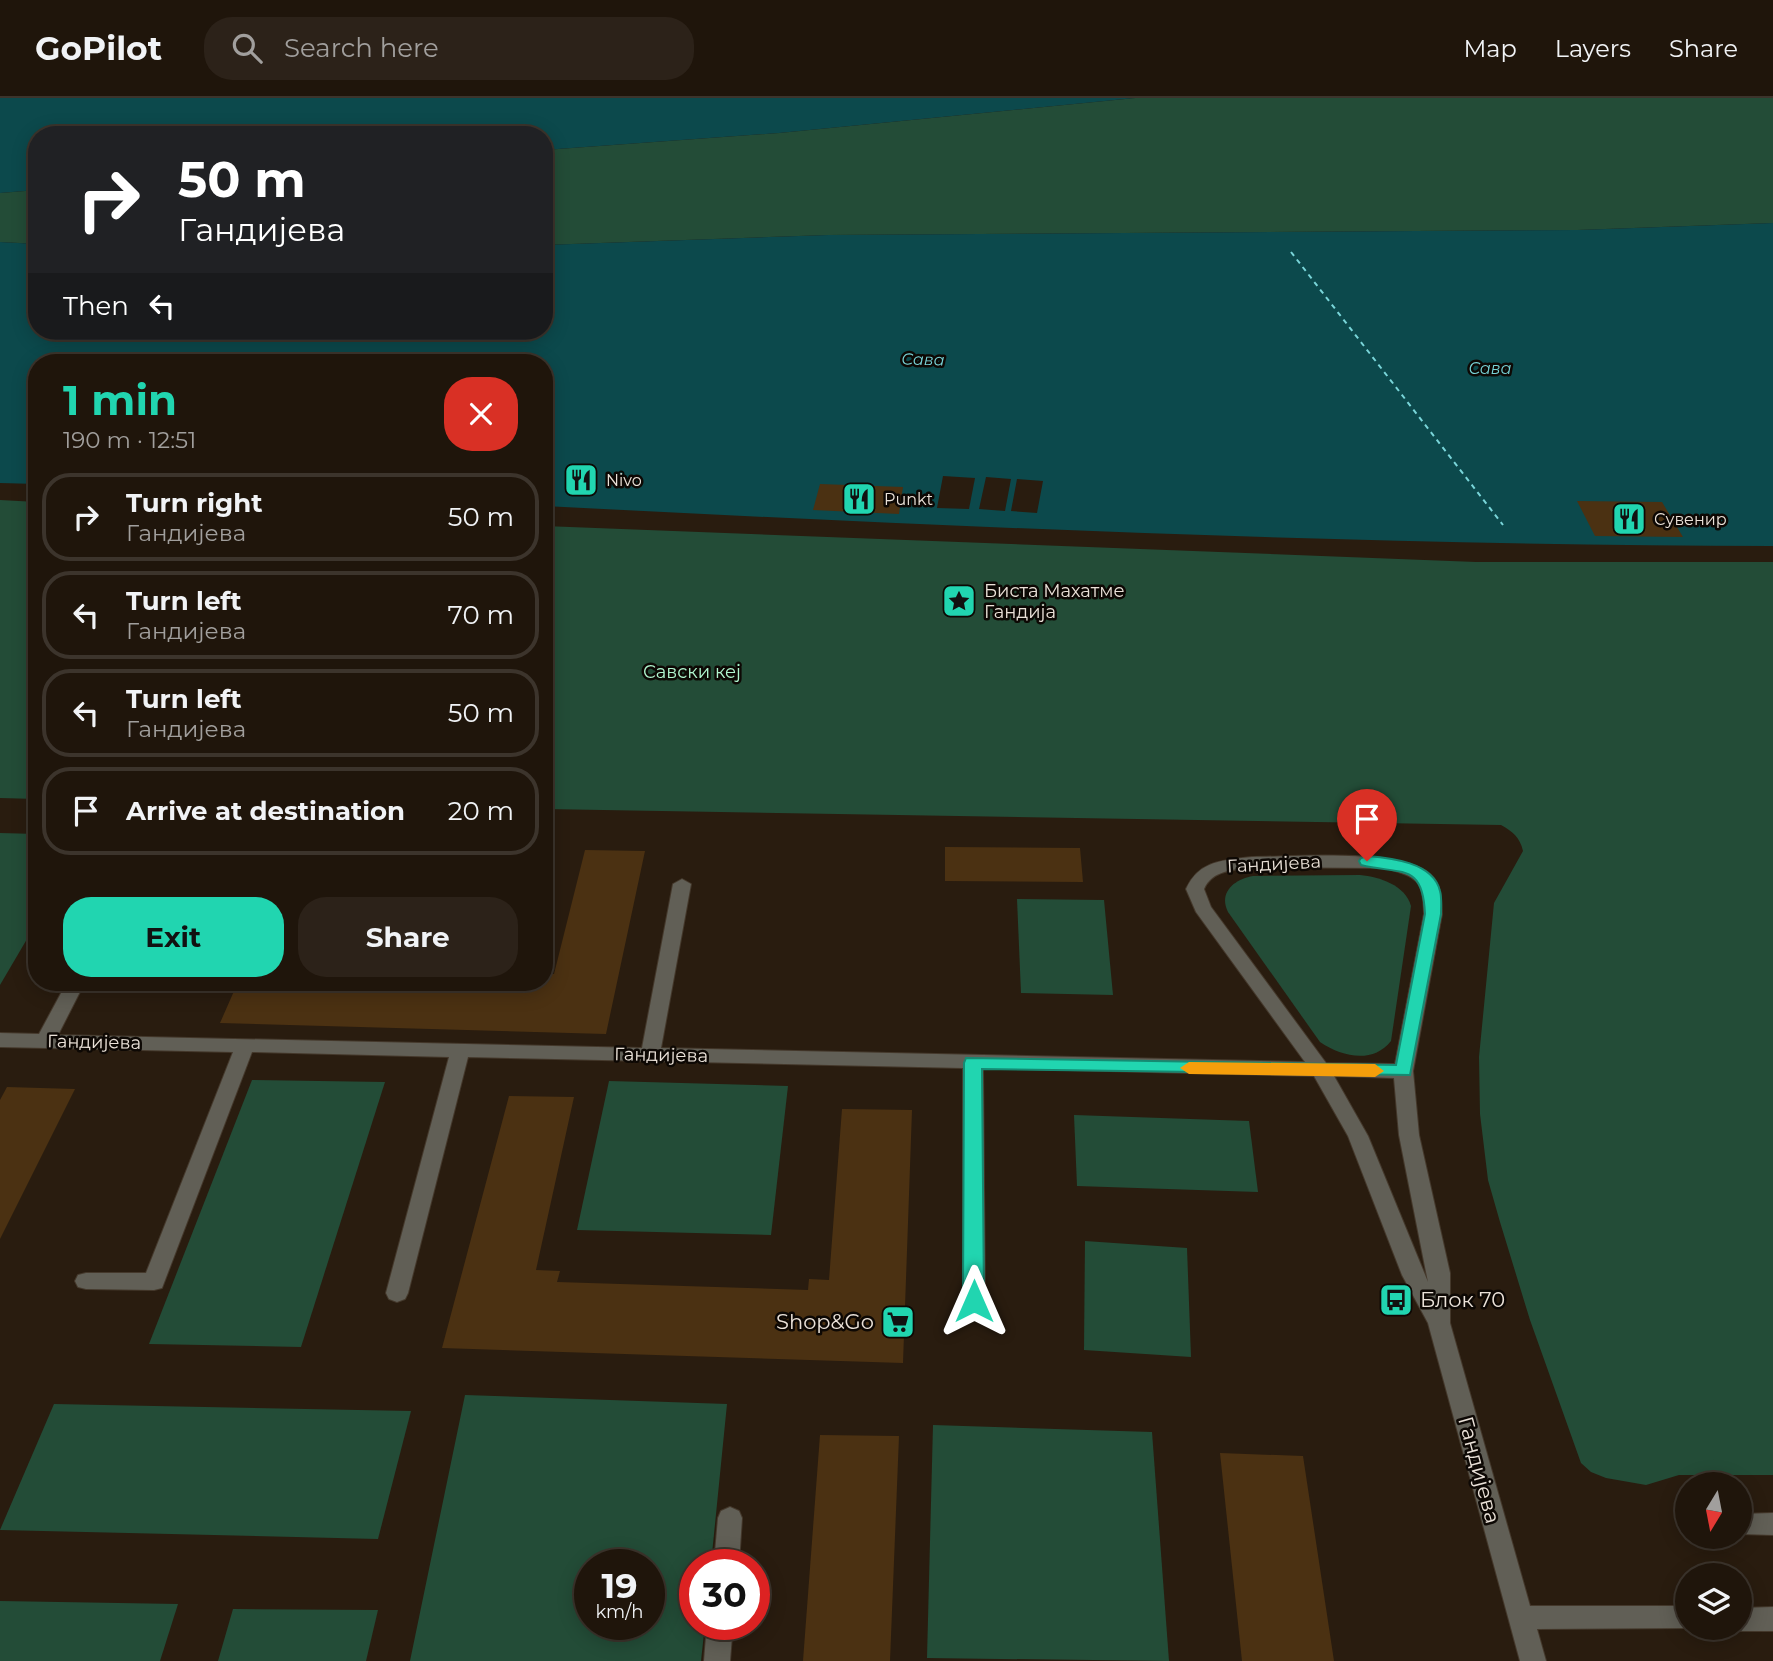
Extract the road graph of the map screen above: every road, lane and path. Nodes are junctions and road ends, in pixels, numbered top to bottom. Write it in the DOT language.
graph roads {
  1 [pos="682,884"];
  2 [pos="71,991"];
  3 [pos="0,1040"];
  4 [pos="45,1041"];
  5 [pos="245,1046"];
  6 [pos="460,1051"];
  7 [pos="650,1055"];
  8 [pos="973,1063"];
  9 [pos="1321,1070"];
  10 [pos="1403,1071"];
  11 [pos="86,1281"];
  12 [pos="397,1293"];
  13 [pos="974,1301"];
  14 [pos="1439,1324"];
  15 [pos="730,1518"];
  16 [pos="1752,1524"];
  17 [pos="1773,1524"];
  18 [pos="727,1549"];
  19 [pos="1520,1617"];
  20 [pos="1675,1618"];
  21 [pos="1752,1619"];
  22 [pos="1773,1619"];
  23 [pos="719,1640"];
  24 [pos="717,1661"];
  25 [pos="1533,1661"];
  1 -- 7 [label="street"];
  2 -- 4 [label="street"];
  3 -- 4 [label="street, Гандијева"];
  4 -- 5 [label="street, Гандијева"];
  5 -- 6 [label="street, Гандијева"];
  5 -- 11 [label="street"];
  6 -- 7 [label="street, Гандијева"];
  6 -- 12 [label="street"];
  7 -- 8 [label="street, Гандијева"];
  8 -- 9 [label="street, Гандијева"];
  8 -- 13 [label="street"];
  9 -- 10 [label="street, Гандијева"];
  9 -- 10 [label="street, Гандијева"];
  9 -- 14 [label="street, Гандијева"];
  10 -- 14 [label="street, Гандијева"];
  14 -- 19 [label="street, Гандијева"];
  15 -- 18 [label="street"];
  16 -- 17 [label="street"];
  19 -- 20 [label="street"];
  19 -- 25 [label="street, Гандијева"];
  21 -- 22 [label="street"];
  23 -- 24 [label="street"];
}
